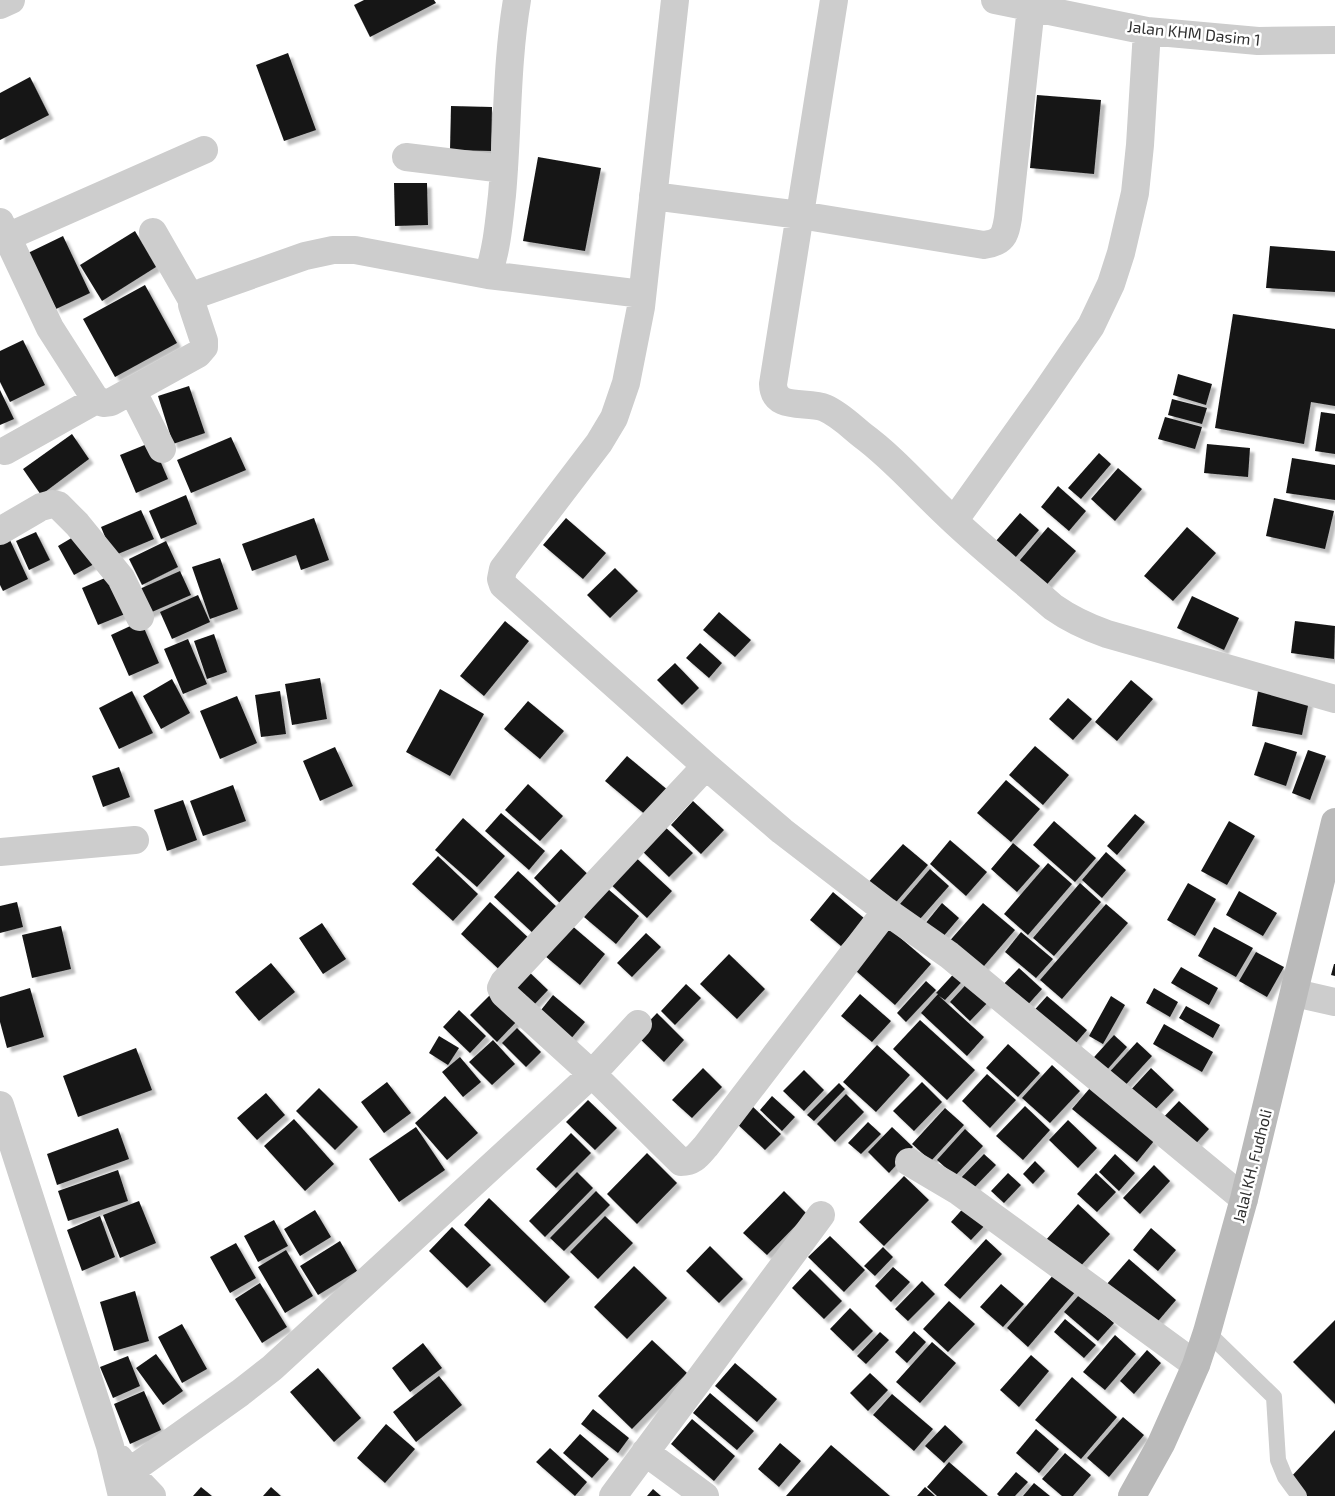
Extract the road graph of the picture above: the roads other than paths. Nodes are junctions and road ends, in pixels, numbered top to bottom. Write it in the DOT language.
graph roads {
  1 [pos="11,0"];
  2 [pos="517,0"];
  3 [pos="675,0"];
  4 [pos="834,0"];
  5 [pos="995,0"];
  6 [pos="0,5"];
  7 [pos="1031,7"];
  8 [pos="1146,31"];
  9 [pos="1335,40"];
  10 [pos="204,150"];
  11 [pos="406,157"];
  12 [pos="504,169"];
  13 [pos="653,196"];
  14 [pos="800,215"];
  15 [pos="4,230"];
  16 [pos="153,232"];
  17 [pos="488,274"];
  18 [pos="642,294"];
  19 [pos="192,300"];
  20 [pos="132,390"];
  21 [pos="96,400"];
  22 [pos="162,449"];
  23 [pos="5,451"];
  24 [pos="954,521"];
  25 [pos="0,532"];
  26 [pos="140,617"];
  27 [pos="1335,699"];
  28 [pos="706,766"];
  29 [pos="1335,822"];
  30 [pos="135,840"];
  31 [pos="0,852"];
  32 [pos="886,911"];
  33 [pos="1295,993"];
  34 [pos="1335,1002"];
  35 [pos="638,1024"];
  36 [pos="592,1074"];
  37 [pos="0,1104"];
  38 [pos="909,1162"];
  39 [pos="1244,1199"];
  40 [pos="821,1215"];
  41 [pos="1207,1332"];
  42 [pos="1196,1365"];
  43 [pos="645,1452"];
  44 [pos="125,1484"];
  45 [pos="152,1496"];
  46 [pos="613,1496"];
  47 [pos="705,1496"];
  48 [pos="1132,1496"];
  49 [pos="1299,1496"];
  1 -- 6 [label="street"];
  2 -- 12 [label="street"];
  3 -- 13 [label="street"];
  4 -- 14 [label="street"];
  5 -- 7 [label="street, Jalan KHM Dasim 1"];
  7 -- 8 [label="street, Jalan KHM Dasim 1"];
  7 -- 14 [label="street"];
  8 -- 9 [label="street, Jalan KHM Dasim 1"];
  8 -- 24 [label="street"];
  10 -- 15 [label="street"];
  11 -- 12 [label="street"];
  12 -- 17 [label="street"];
  13 -- 14 [label="street"];
  13 -- 18 [label="street"];
  14 -- 24 [label="street"];
  15 -- 21 [label="street"];
  16 -- 19 [label="street"];
  17 -- 18 [label="street"];
  17 -- 19 [label="street"];
  18 -- 28 [label="street"];
  19 -- 20 [label="street"];
  20 -- 21 [label="street"];
  20 -- 22 [label="street"];
  21 -- 23 [label="street"];
  24 -- 27 [label="street"];
  25 -- 26 [label="street"];
  28 -- 32 [label="street"];
  28 -- 36 [label="street"];
  29 -- 33 [label="main road, Jalal KH. Fudholi"];
  30 -- 31 [label="street"];
  32 -- 36 [label="street"];
  32 -- 39 [label="street"];
  33 -- 34 [label="street"];
  33 -- 39 [label="main road, Jalal KH. Fudholi"];
  35 -- 36 [label="street"];
  36 -- 44 [label="street"];
  37 -- 44 [label="street"];
  38 -- 42 [label="street"];
  39 -- 41 [label="main road, Jalal KH. Fudholi"];
  40 -- 43 [label="street"];
  41 -- 42 [label="main road, Jalal KH. Fudholi"];
  41 -- 49 [label="lane"];
  42 -- 48 [label="main road, Jalal KH. Fudholi"];
  43 -- 46 [label="street"];
  43 -- 47 [label="street"];
  44 -- 45 [label="street"];
}
